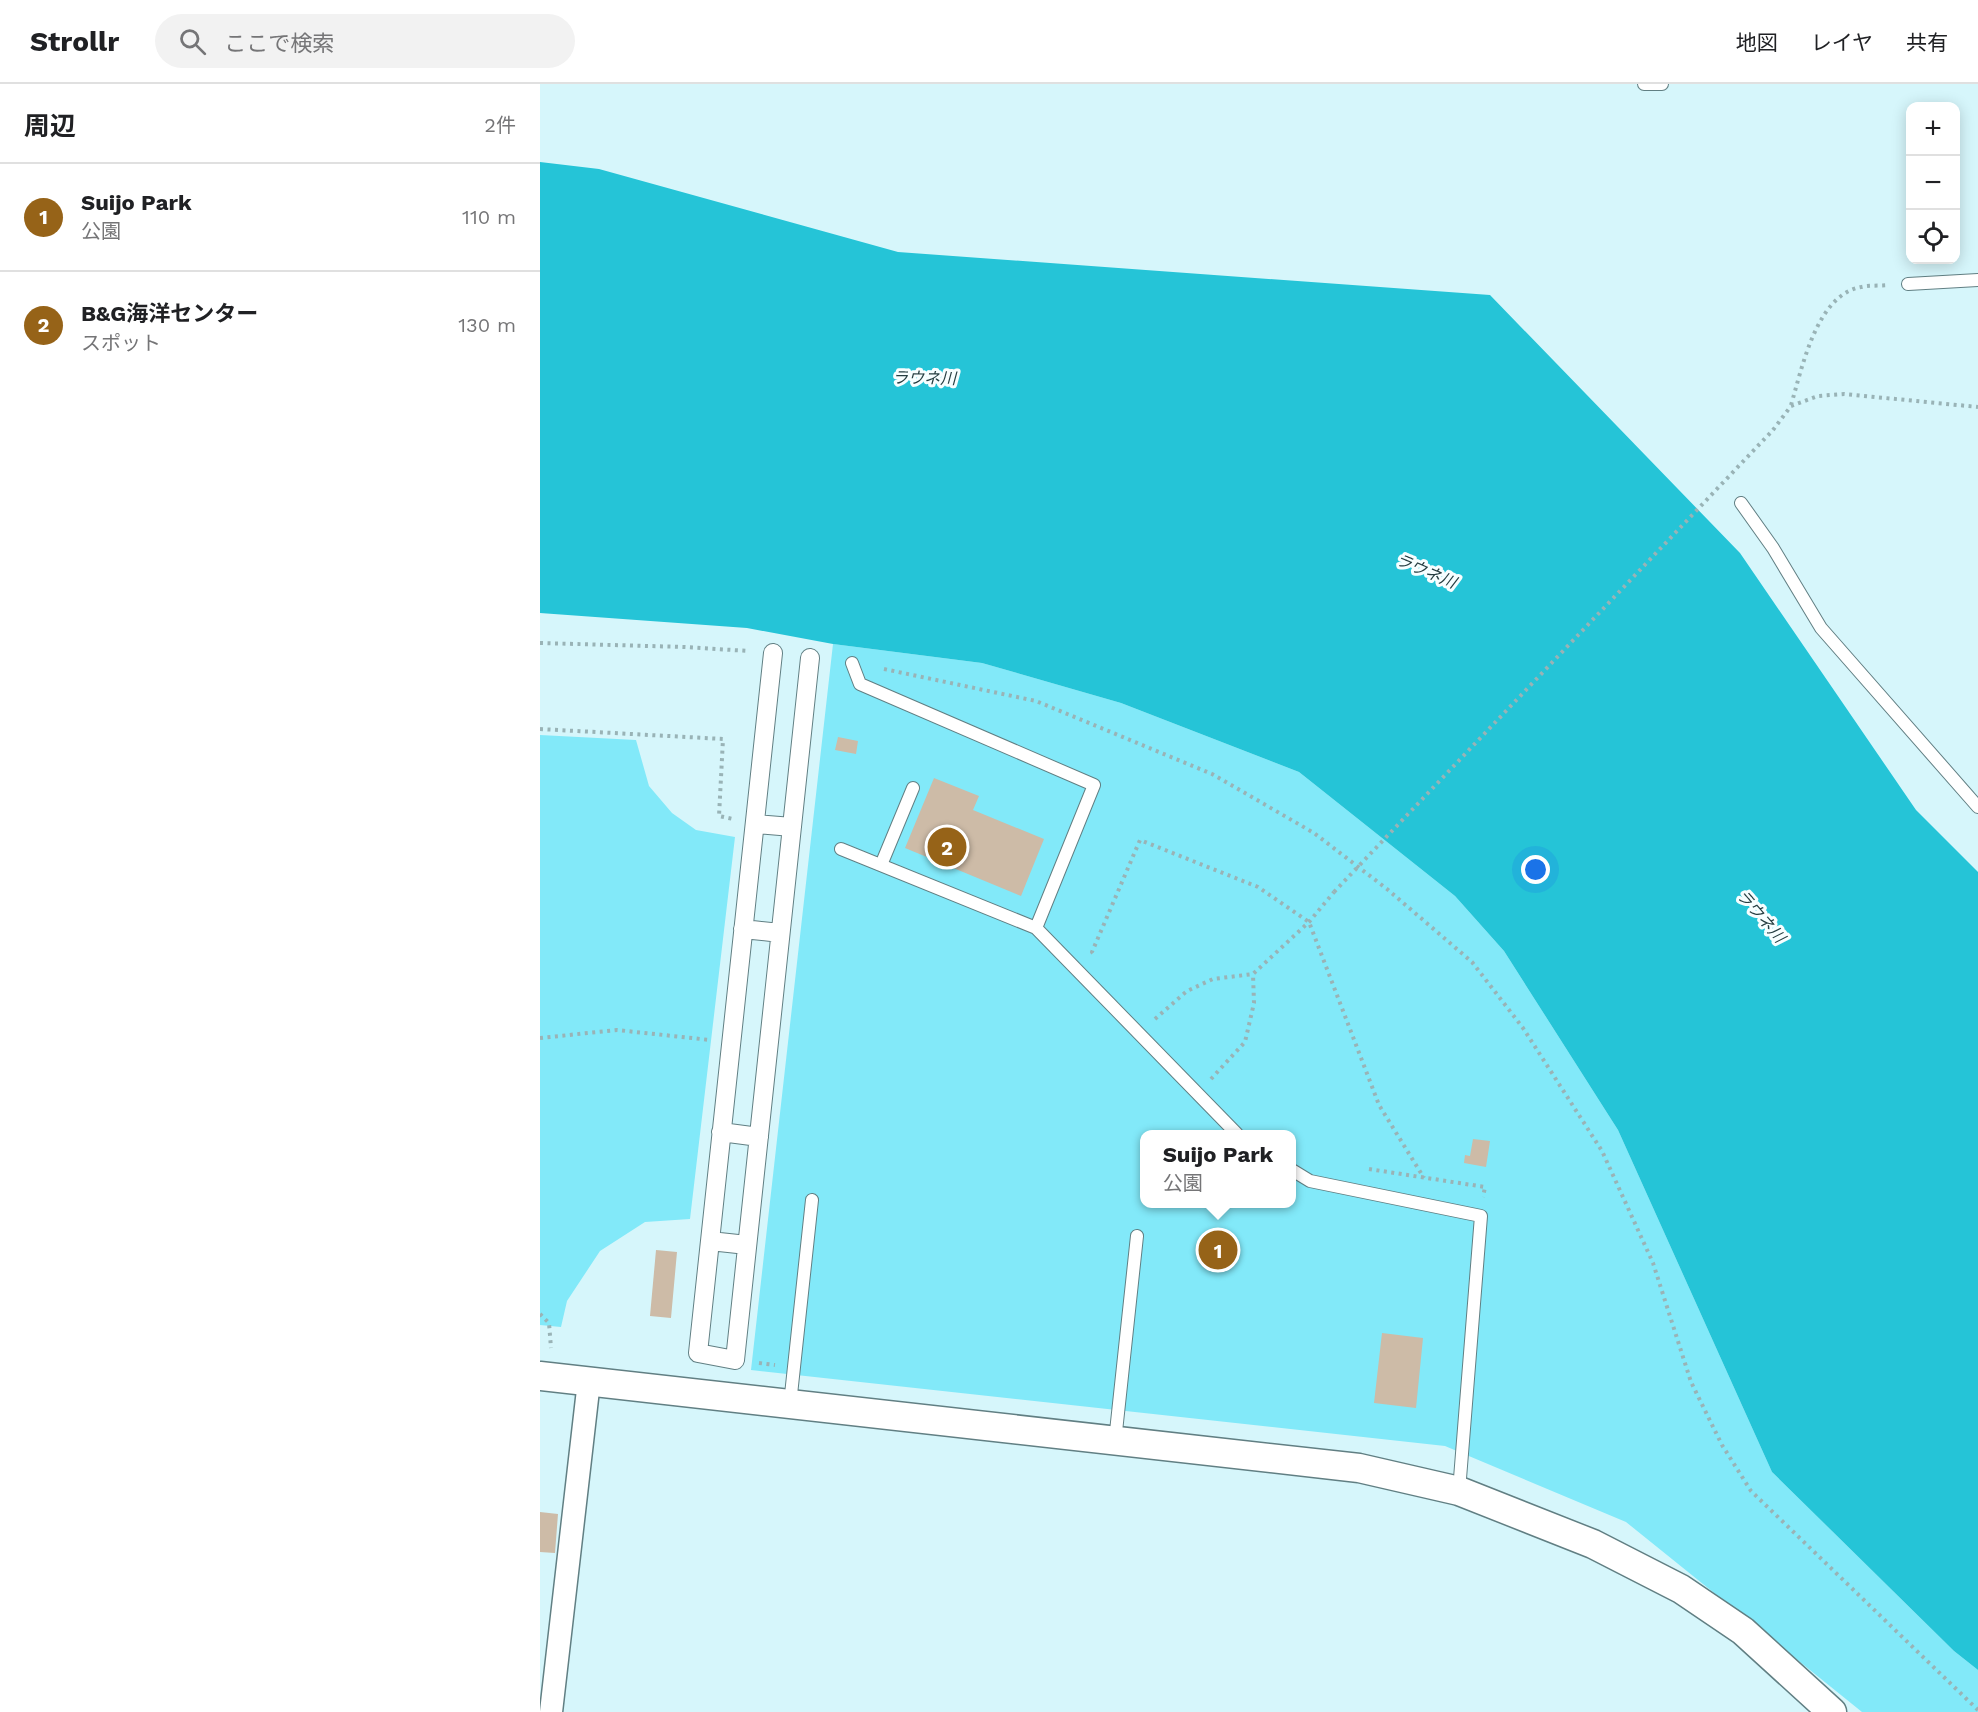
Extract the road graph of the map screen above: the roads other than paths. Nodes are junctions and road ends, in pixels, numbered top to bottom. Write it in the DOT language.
graph roads {
  1 [pos="1644,84"];
  2 [pos="1662,84"];
  3 [pos="1978,280"];
  4 [pos="1908,284"];
  5 [pos="1741,503"];
  6 [pos="773,653"];
  7 [pos="810,658"];
  8 [pos="852,663"];
  9 [pos="913,788"];
  10 [pos="1978,807"];
  11 [pos="755,824"];
  12 [pos="792,827"];
  13 [pos="841,849"];
  14 [pos="881,865"];
  15 [pos="1036,928"];
  16 [pos="743,929"];
  17 [pos="780,933"];
  18 [pos="1233,1130"];
  19 [pos="721,1132"];
  20 [pos="759,1137"];
  21 [pos="1296,1172"];
  22 [pos="812,1200"];
  23 [pos="1137,1236"];
  24 [pos="710,1241"];
  25 [pos="747,1245"];
  26 [pos="546,1364"];
  27 [pos="589,1381"];
  28 [pos="790,1404"];
  29 [pos="1115,1441"];
  30 [pos="1459,1491"];
  31 [pos="551,1712"];
  32 [pos="1832,1712"];
  1 -- 2 [label="lane"];
  3 -- 4 [label="lane"];
  5 -- 10 [label="lane"];
  6 -- 11 [label="street"];
  7 -- 12 [label="street"];
  8 -- 15 [label="lane"];
  9 -- 14 [label="lane"];
  11 -- 12 [label="street"];
  11 -- 16 [label="street"];
  12 -- 17 [label="street"];
  13 -- 14 [label="lane"];
  14 -- 15 [label="lane"];
  15 -- 18 [label="lane"];
  16 -- 17 [label="street"];
  16 -- 19 [label="street"];
  17 -- 20 [label="street"];
  19 -- 20 [label="street"];
  19 -- 24 [label="street"];
  20 -- 25 [label="street"];
  21 -- 30 [label="lane"];
  22 -- 28 [label="lane"];
  23 -- 29 [label="lane"];
  24 -- 25 [label="street"];
  24 -- 25 [label="street"];
  26 -- 27 [label="street"];
  27 -- 28 [label="street"];
  27 -- 31 [label="street"];
  28 -- 29 [label="street"];
  29 -- 30 [label="street"];
  30 -- 32 [label="street"];
}
